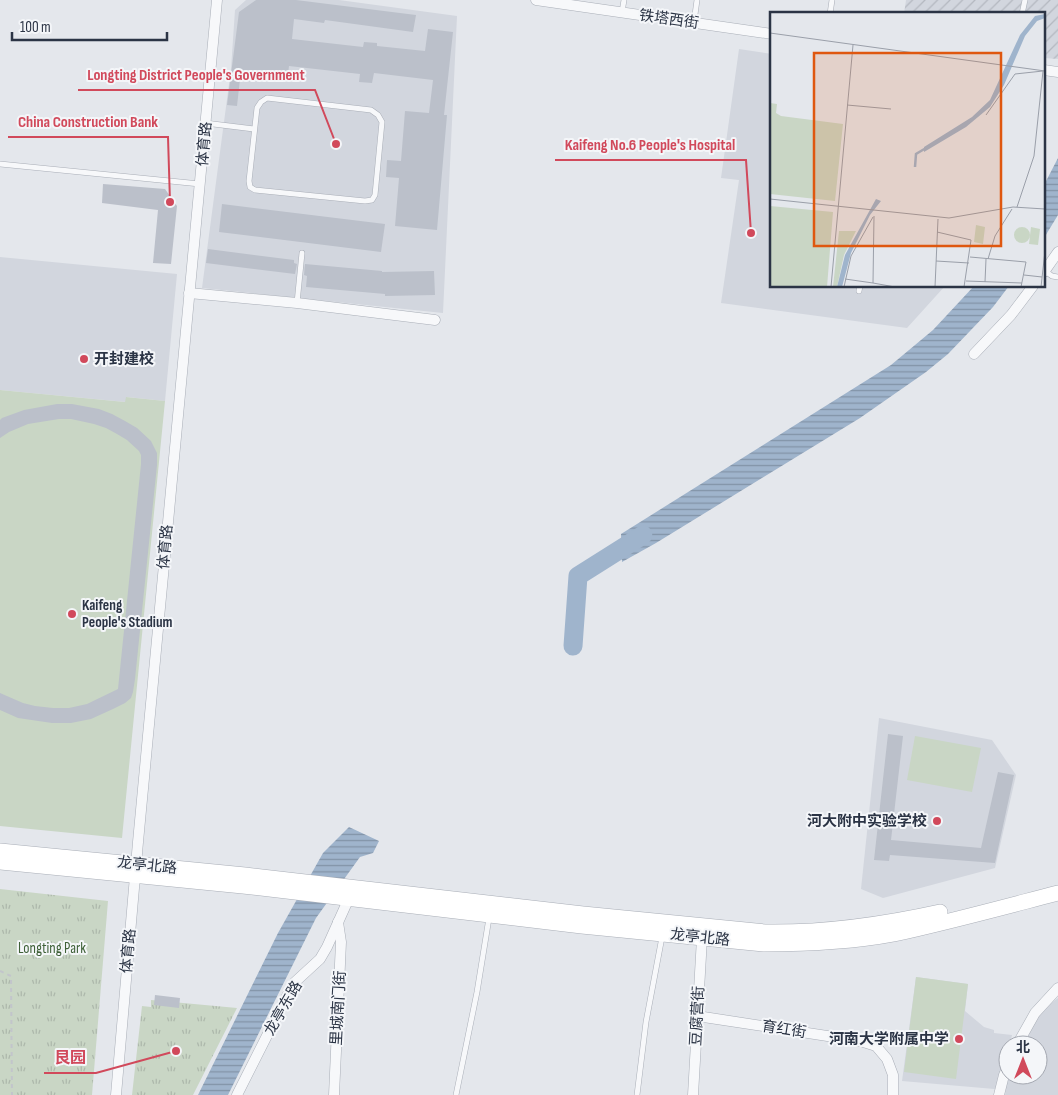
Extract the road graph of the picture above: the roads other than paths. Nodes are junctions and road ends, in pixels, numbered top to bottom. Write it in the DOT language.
graph roads {
  1 [pos="217,0"];
  2 [pos="536,0"];
  3 [pos="624,0"];
  4 [pos="697,0"];
  5 [pos="622,12"];
  6 [pos="694,22"];
  7 [pos="770,34"];
  8 [pos="205,123"];
  9 [pos="254,129"];
  10 [pos="0,164"];
  11 [pos="200,184"];
  12 [pos="1058,252"];
  13 [pos="302,253"];
  14 [pos="1046,270"];
  15 [pos="1046,273"];
  16 [pos="1058,277"];
  17 [pos="1031,288"];
  18 [pos="189,293"];
  19 [pos="297,303"];
  20 [pos="435,320"];
  21 [pos="974,354"];
  22 [pos="0,851"];
  23 [pos="0,862"];
  24 [pos="135,870"];
  25 [pos="1058,882"];
  26 [pos="1058,893"];
  27 [pos="344,894"];
  28 [pos="490,915"];
  29 [pos="338,922"];
  30 [pos="662,934"];
  31 [pos="702,938"];
  32 [pos="1058,988"];
  33 [pos="697,1016"];
  34 [pos="1023,1035"];
  35 [pos="116,1095"];
  36 [pos="237,1095"];
  37 [pos="334,1095"];
  38 [pos="456,1095"];
  39 [pos="637,1095"];
  40 [pos="692,1095"];
  41 [pos="893,1095"];
  1 -- 8 [label="street, 体育路"];
  2 -- 5 [label="street, 铁塔西街"];
  3 -- 5 [label="lane"];
  4 -- 6 [label="lane"];
  5 -- 6 [label="street, 铁塔西街"];
  6 -- 7 [label="street, 铁塔西街"];
  8 -- 9 [label="lane"];
  8 -- 11 [label="street, 体育路"];
  9 -- 9 [label="lane"];
  10 -- 11 [label="lane"];
  11 -- 18 [label="street, 体育路"];
  12 -- 14 [label="street"];
  13 -- 19 [label="lane"];
  15 -- 16 [label="lane"];
  17 -- 21 [label="street"];
  18 -- 19 [label="street"];
  18 -- 24 [label="street, 体育路"];
  19 -- 20 [label="street"];
  22 -- 24 [label="main road, 龙亭北路"];
  23 -- 24 [label="main road, 龙亭北路"];
  24 -- 27 [label="main road, 龙亭北路"];
  24 -- 35 [label="street, 体育路"];
  25 -- 27 [label="main road, 龙亭北路"];
  26 -- 31 [label="main road, 龙亭北路"];
  27 -- 28 [label="main road, 龙亭北路"];
  27 -- 29 [label="street, 龙亭东路"];
  28 -- 30 [label="main road, 龙亭北路"];
  28 -- 38 [label="lane"];
  29 -- 36 [label="street, 龙亭东路"];
  29 -- 37 [label="street, 里城南门街"];
  30 -- 31 [label="main road, 龙亭北路"];
  30 -- 39 [label="lane"];
  31 -- 33 [label="street, 豆腐营街"];
  32 -- 34 [label="street"];
  33 -- 40 [label="street, 豆腐营街"];
  33 -- 41 [label="street, 育红街"];
}
